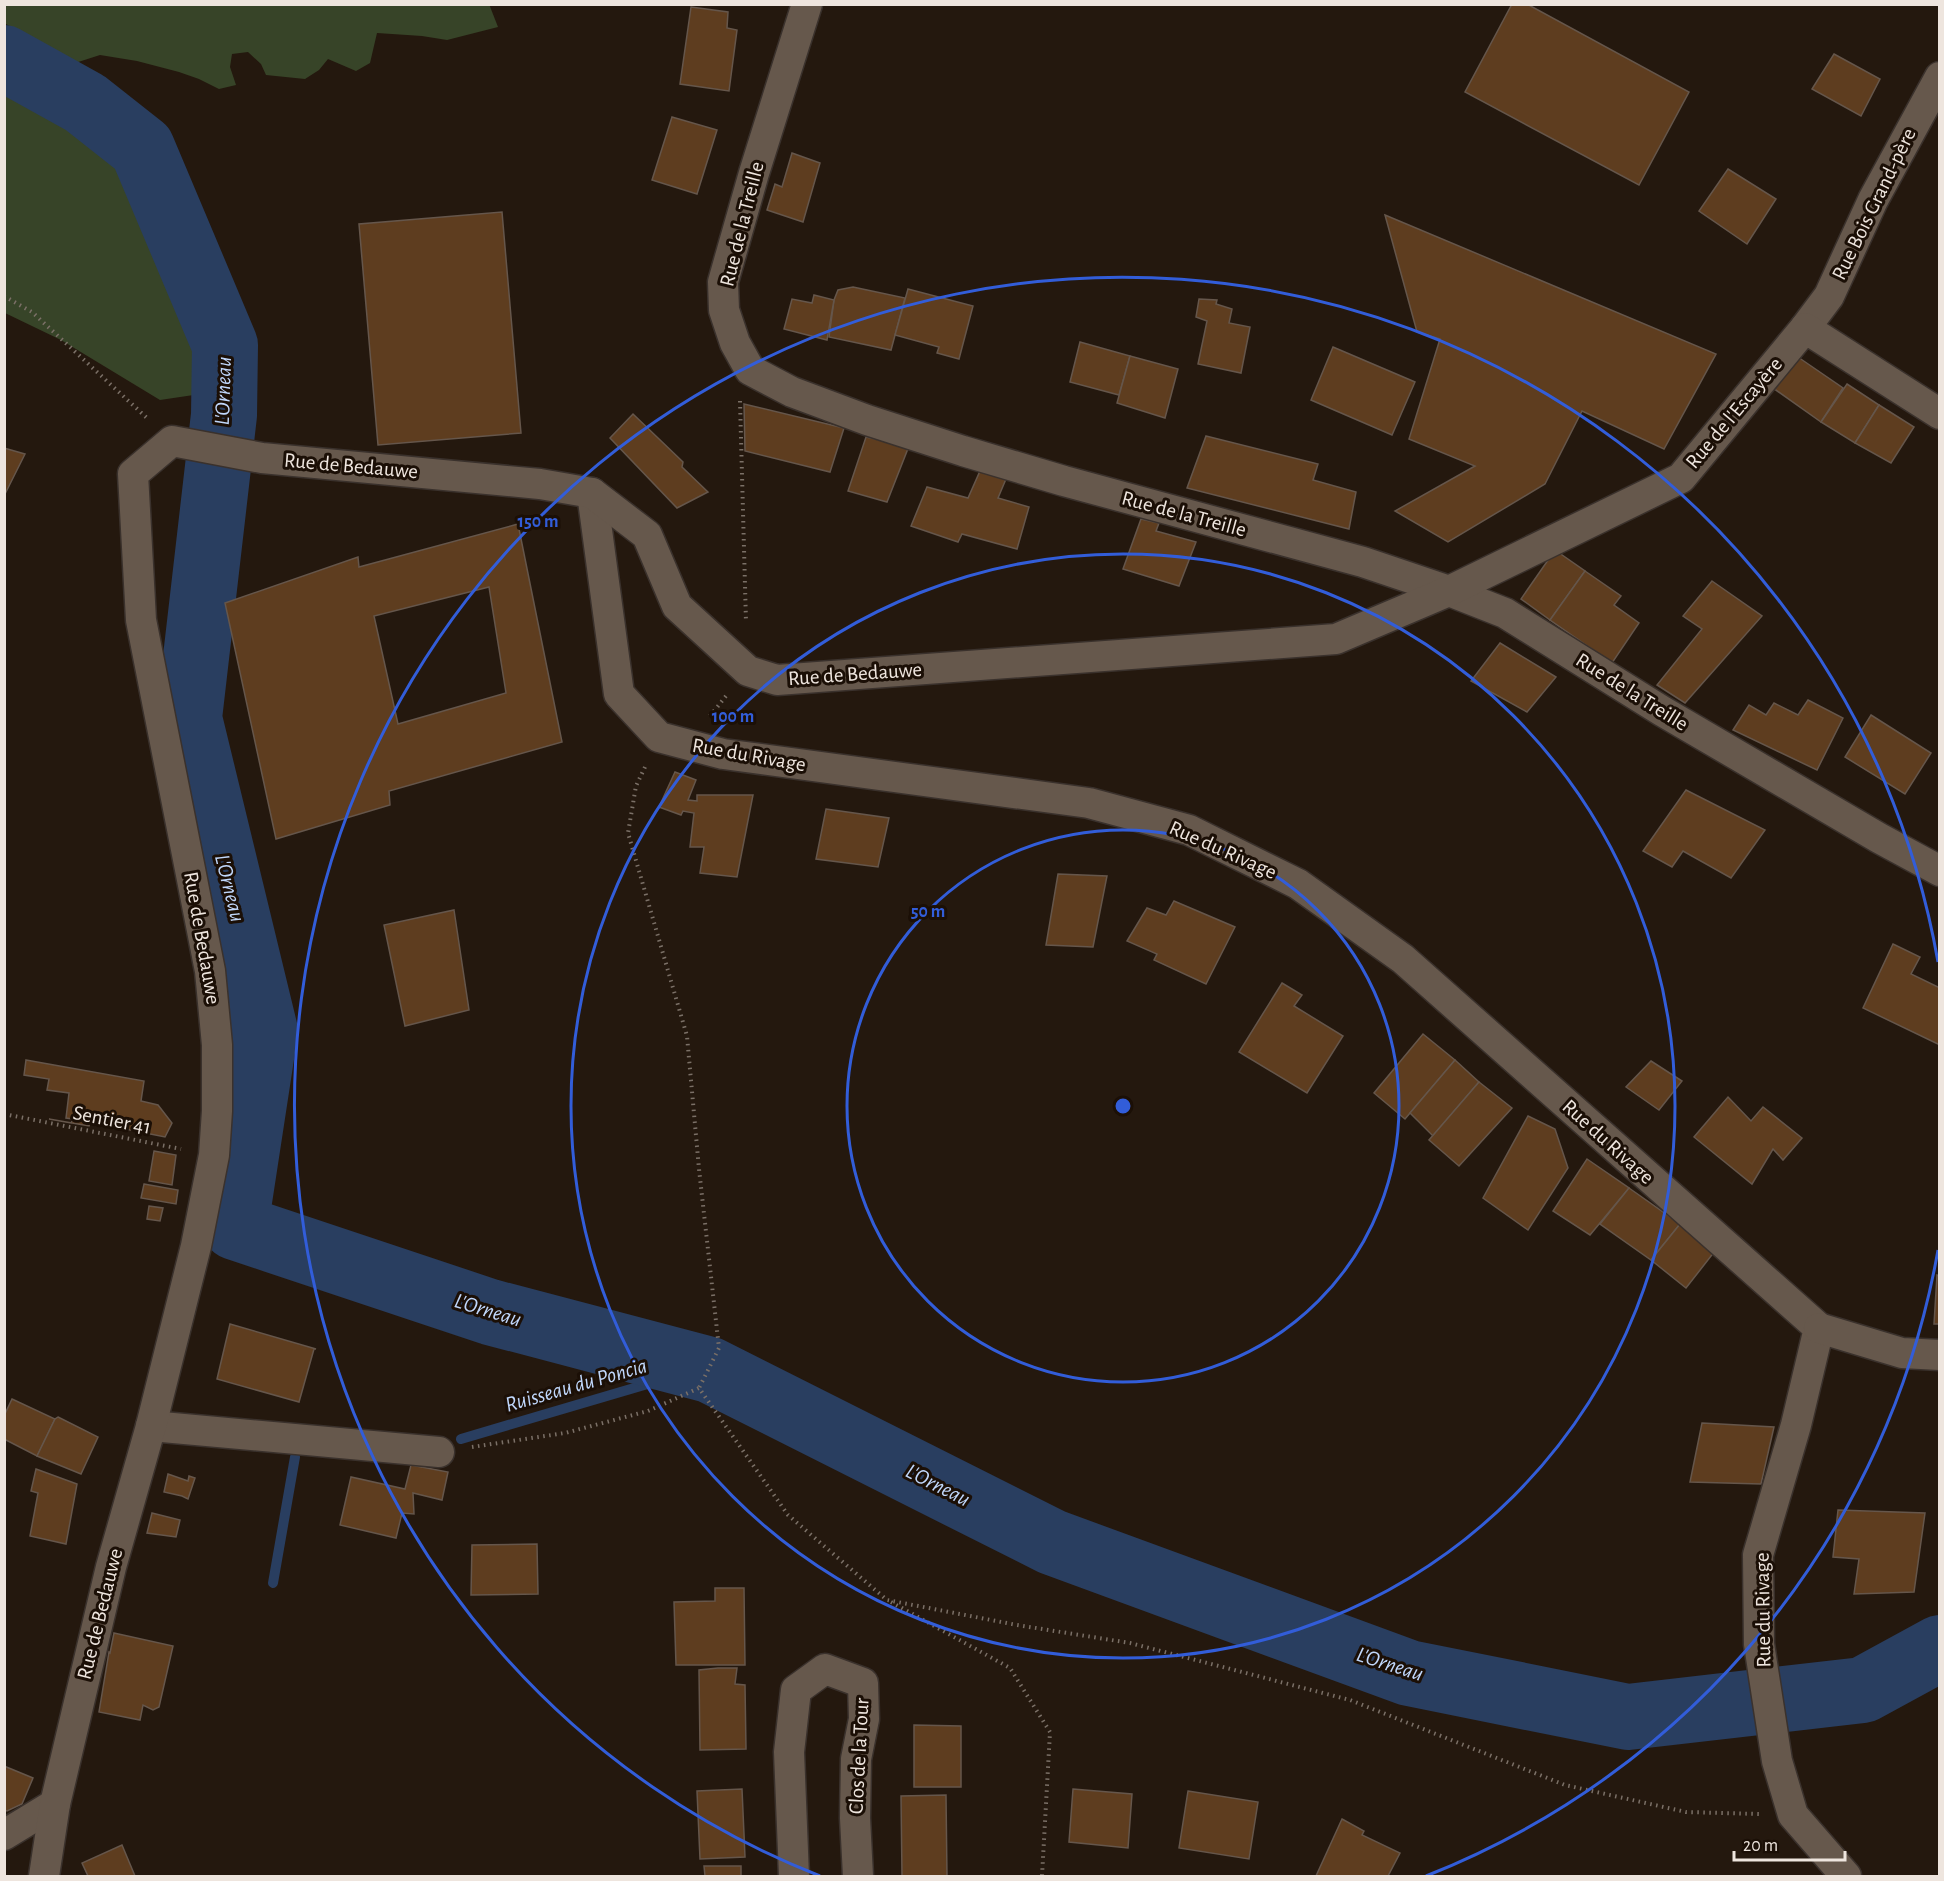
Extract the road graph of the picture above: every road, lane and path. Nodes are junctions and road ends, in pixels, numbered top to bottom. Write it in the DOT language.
graph roads {
  1 [pos="807,4"];
  2 [pos="1940,78"];
  3 [pos="4,296"];
  4 [pos="1805,328"];
  5 [pos="750,370"];
  6 [pos="1940,414"];
  7 [pos="172,441"];
  8 [pos="592,493"];
  9 [pos="1449,591"];
  10 [pos="748,671"];
  11 [pos="673,740"];
  12 [pos="1940,871"];
  13 [pos="4,1114"];
  14 [pos="214,1155"];
  15 [pos="1819,1328"];
  16 [pos="1940,1355"];
  17 [pos="699,1388"];
  18 [pos="151,1426"];
  19 [pos="439,1452"];
  20 [pos="887,1600"];
  21 [pos="55,1804"];
  22 [pos="1793,1815"];
  23 [pos="4,1836"];
  24 [pos="44,1873"];
  25 [pos="794,1876"];
  26 [pos="858,1876"];
  27 [pos="1042,1876"];
  28 [pos="1846,1876"];
  1 -- 5 [label="street, Rue de la Treille"];
  2 -- 4 [label="street, Rue Bois Grand-père"];
  3 -- 7 [label="path"];
  4 -- 6 [label="street"];
  4 -- 9 [label="street, Rue de l'Escayère"];
  5 -- 9 [label="street, Rue de la Treille"];
  5 -- 10 [label="path"];
  7 -- 8 [label="street, Rue de Bedauwe"];
  7 -- 14 [label="street, Rue de Bedauwe"];
  8 -- 10 [label="street, Rue de Bedauwe"];
  8 -- 11 [label="street"];
  9 -- 10 [label="street, Rue de Bedauwe"];
  9 -- 12 [label="street, Rue de la Treille"];
  10 -- 11 [label="path"];
  11 -- 15 [label="street, Rue du Rivage"];
  11 -- 17 [label="path"];
  13 -- 14 [label="path, Sentier 41"];
  14 -- 18 [label="street, Rue de Bedauwe"];
  15 -- 16 [label="street, Rue du Rivage"];
  15 -- 22 [label="street, Rue du Rivage"];
  17 -- 19 [label="path"];
  17 -- 20 [label="path"];
  18 -- 19 [label="street"];
  18 -- 21 [label="street, Rue de Bedauwe"];
  20 -- 22 [label="path"];
  20 -- 27 [label="path"];
  21 -- 23 [label="street"];
  21 -- 24 [label="street, Rue de Bedauwe"];
  22 -- 28 [label="street, Rue du Rivage"];
  23 -- 24 [label="street"];
  25 -- 26 [label="street, Clos de la Tour"];
}
